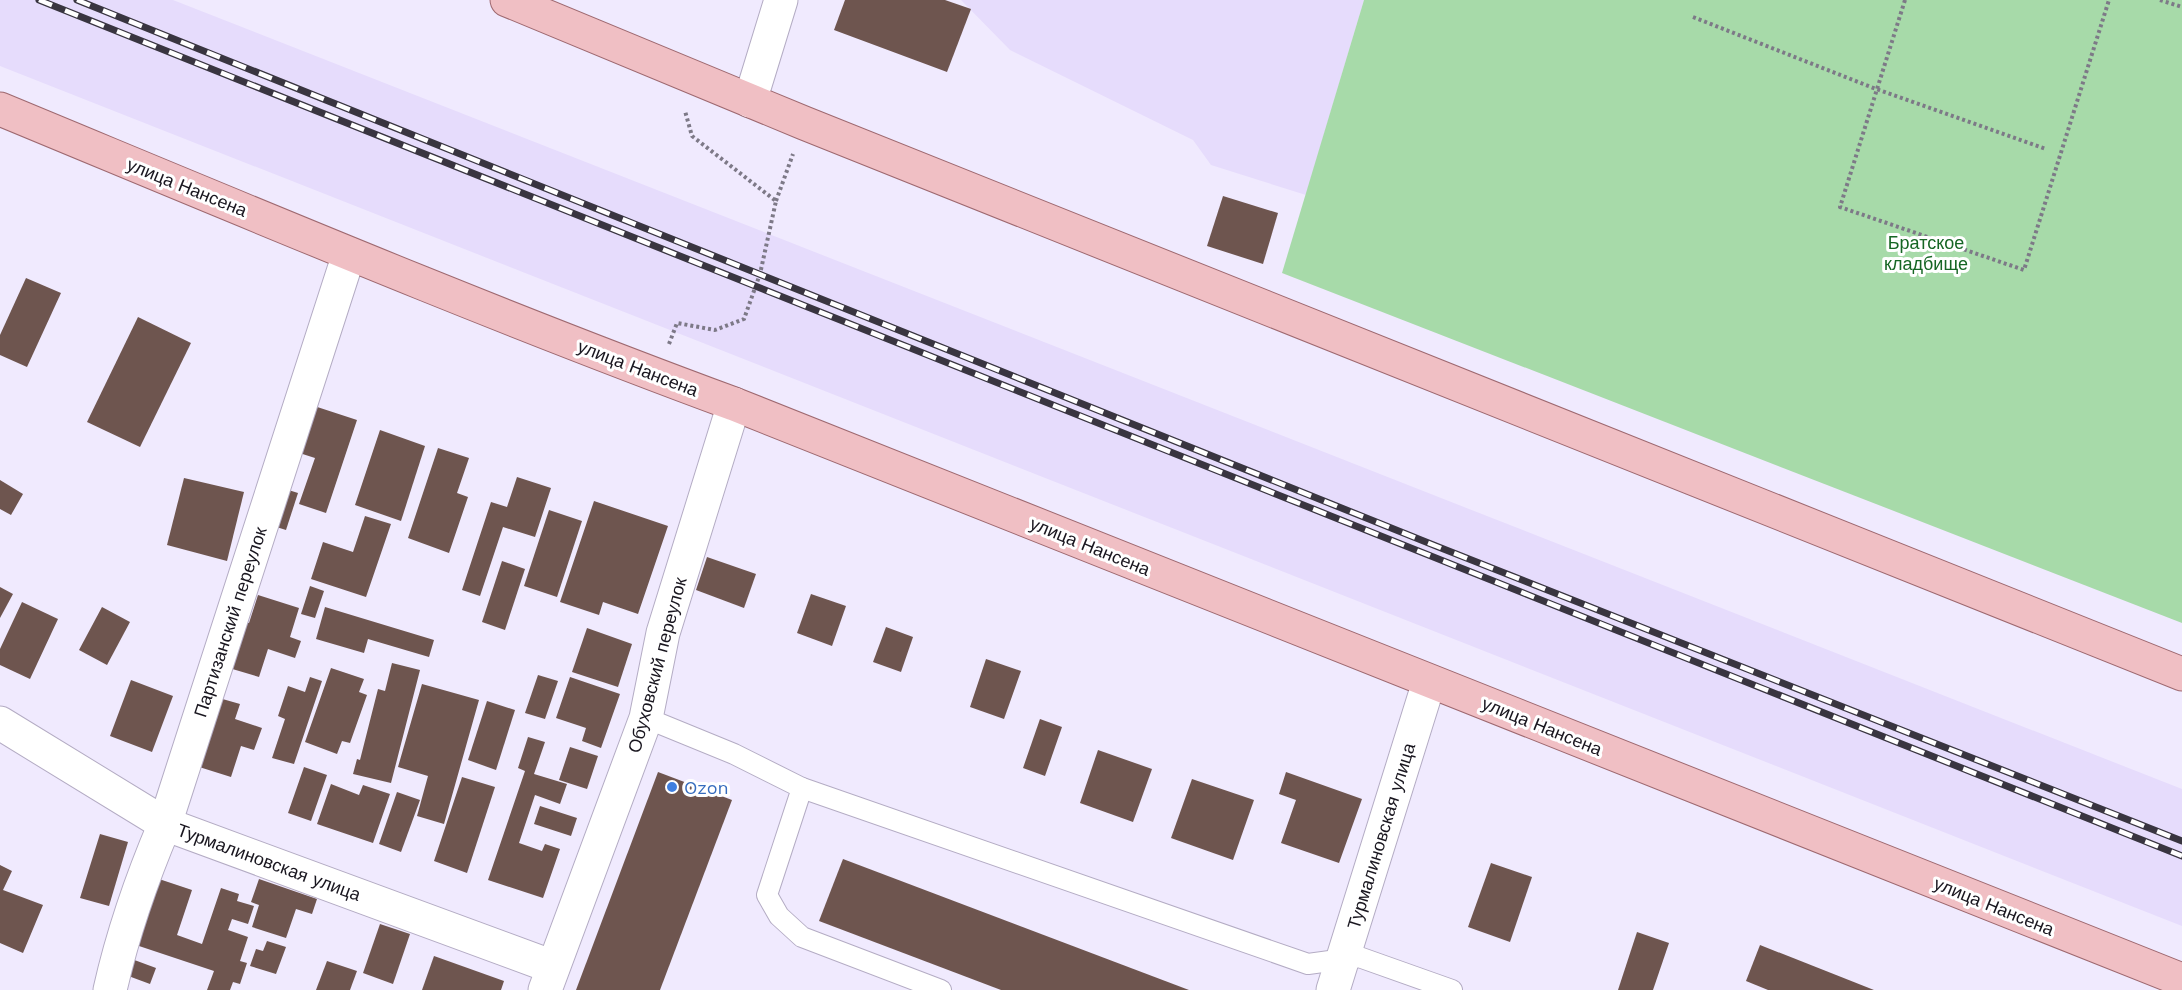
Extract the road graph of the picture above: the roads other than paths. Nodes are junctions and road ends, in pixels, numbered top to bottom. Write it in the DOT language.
graph roads {
  1 [pos="507,0"];
  2 [pos="781,0"];
  3 [pos="750,101"];
  4 [pos="0,109"];
  5 [pos="349,254"];
  6 [pos="735,404"];
  7 [pos="2182,674"];
  8 [pos="1430,682"];
  9 [pos="646,718"];
  10 [pos="0,723"];
  11 [pos="802,788"];
  12 [pos="165,824"];
  13 [pos="1337,975"];
  14 [pos="549,979"];
  15 [pos="2182,980"];
  16 [pos="110,990"];
  17 [pos="940,990"];
  18 [pos="1452,990"];
  1 -- 3 [label="main road"];
  2 -- 3 [label="street"];
  3 -- 7 [label="main road"];
  4 -- 5 [label="main road, улица Нансена"];
  5 -- 6 [label="main road, улица Нансена"];
  5 -- 12 [label="street, Партизанский переулок"];
  6 -- 8 [label="main road, улица Нансена"];
  6 -- 9 [label="street, Обуховский переулок"];
  8 -- 13 [label="street, Турмалиновская улица"];
  8 -- 15 [label="main road, улица Нансена"];
  9 -- 11 [label="lane"];
  9 -- 14 [label="street, Обуховский переулок"];
  10 -- 12 [label="street, Турмалиновская улица"];
  11 -- 13 [label="lane"];
  11 -- 17 [label="lane"];
  12 -- 14 [label="street, Турмалиновская улица"];
  12 -- 16 [label="street, Партизанский переулок"];
  13 -- 18 [label="lane"];
}
